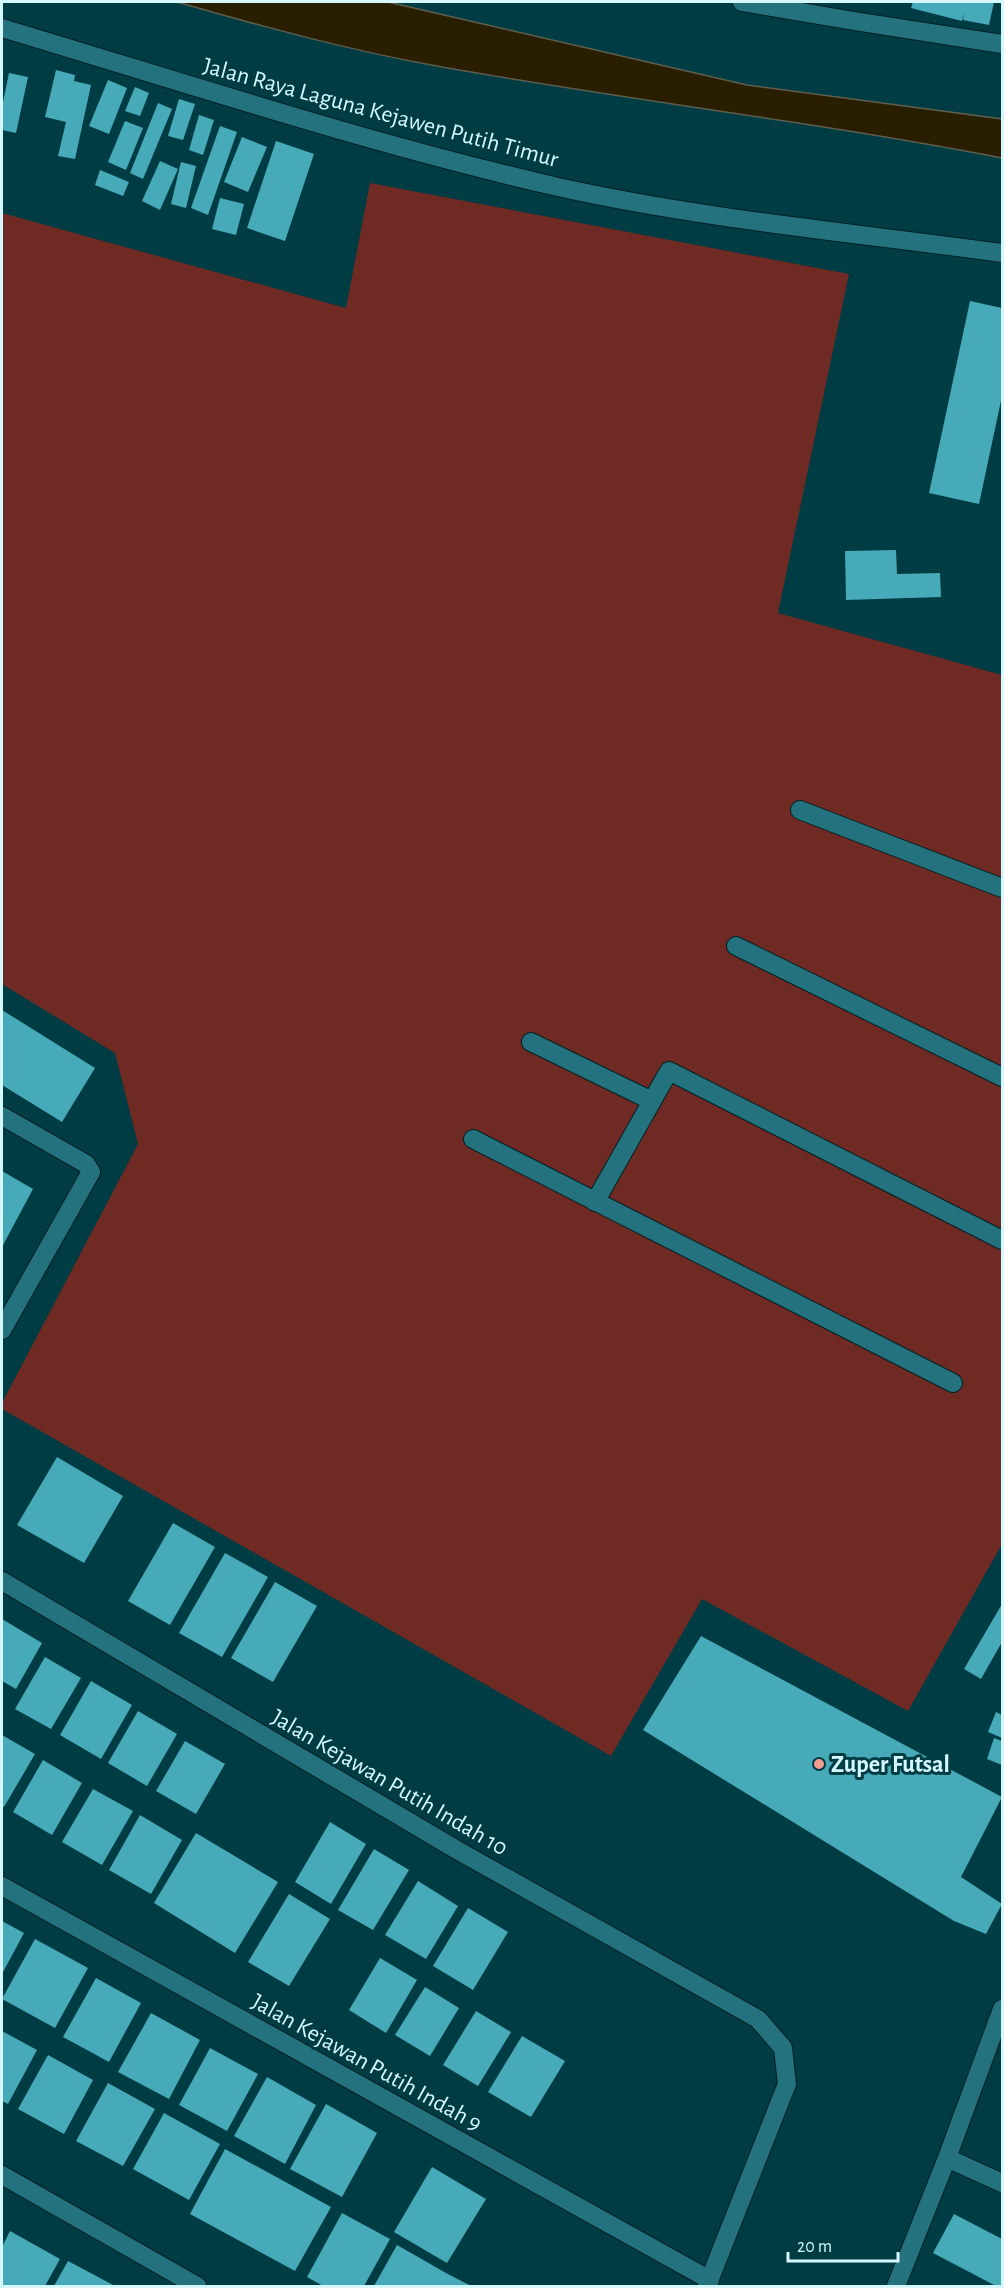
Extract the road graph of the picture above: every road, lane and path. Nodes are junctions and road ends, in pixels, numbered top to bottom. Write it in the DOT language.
graph roads {
  1 [pos="742,2"];
  2 [pos="2,28"];
  3 [pos="1002,44"];
  4 [pos="1002,253"];
  5 [pos="800,810"];
  6 [pos="1002,888"];
  7 [pos="736,946"];
  8 [pos="531,1042"];
  9 [pos="1002,1077"];
  10 [pos="652,1101"];
  11 [pos="2,1116"];
  12 [pos="473,1139"];
  13 [pos="596,1202"];
  14 [pos="1002,1239"];
  15 [pos="2,1330"];
  16 [pos="953,1383"];
  17 [pos="2,1581"];
  18 [pos="2,1886"];
  19 [pos="1002,2009"];
  20 [pos="948,2158"];
  21 [pos="2,2175"];
  22 [pos="1002,2183"];
  23 [pos="708,2283"];
  24 [pos="197,2286"];
  25 [pos="896,2286"];
  1 -- 3 [label="street"];
  2 -- 4 [label="street, Jalan Raya Laguna Kejawen Putih Timur"];
  5 -- 6 [label="street"];
  7 -- 9 [label="street"];
  8 -- 10 [label="street"];
  10 -- 13 [label="street"];
  10 -- 14 [label="street"];
  11 -- 15 [label="street"];
  12 -- 13 [label="street"];
  13 -- 16 [label="street"];
  17 -- 23 [label="street, Jalan Kejawan Putih Indah 10"];
  18 -- 23 [label="street, Jalan Kejawan Putih Indah 9"];
  19 -- 20 [label="street"];
  20 -- 22 [label="street"];
  20 -- 25 [label="street"];
  21 -- 24 [label="street"];
}
